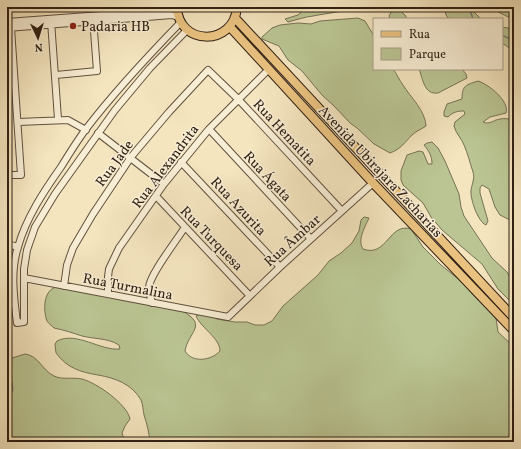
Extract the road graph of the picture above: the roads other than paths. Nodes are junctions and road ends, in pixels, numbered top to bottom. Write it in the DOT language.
graph roads {
  1 [pos="177,7"];
  2 [pos="237,7"];
  3 [pos="235,18"];
  4 [pos="93,19"];
  5 [pos="179,19"];
  6 [pos="7,22"];
  7 [pos="51,22"];
  8 [pos="230,27"];
  9 [pos="9,28"];
  10 [pos="187,30"];
  11 [pos="269,69"];
  12 [pos="208,70"];
  13 [pos="56,74"];
  14 [pos="238,99"];
  15 [pos="110,100"];
  16 [pos="117,107"];
  17 [pos="58,119"];
  18 [pos="18,122"];
  19 [pos="208,129"];
  20 [pos="86,130"];
  21 [pos="98,133"];
  22 [pos="70,154"];
  23 [pos="131,158"];
  24 [pos="181,162"];
  25 [pos="77,163"];
  26 [pos="7,175"];
  27 [pos="373,183"];
  28 [pos="164,184"];
  29 [pos="156,196"];
  30 [pos="342,211"];
  31 [pos="185,227"];
  32 [pos="310,239"];
  33 [pos="7,244"];
  34 [pos="18,247"];
  35 [pos="280,268"];
  36 [pos="24,278"];
  37 [pos="64,286"];
  38 [pos="108,294"];
  39 [pos="250,296"];
  40 [pos="152,303"];
  41 [pos="228,317"];
  42 [pos="514,318"];
  43 [pos="514,331"];
  1 -- 4 [label="street"];
  1 -- 5 [label="main road"];
  2 -- 3 [label="main road"];
  3 -- 8 [label="main road"];
  3 -- 42 [label="main road, Avenida Ubirajara Zacharias"];
  4 -- 5 [label="street"];
  4 -- 7 [label="street"];
  4 -- 13 [label="street"];
  5 -- 10 [label="main road"];
  5 -- 15 [label="street"];
  6 -- 7 [label="street"];
  7 -- 9 [label="street"];
  7 -- 13 [label="street"];
  8 -- 10 [label="main road"];
  8 -- 11 [label="main road, Avenida Ubirajara Zacharias"];
  9 -- 18 [label="street"];
  10 -- 16 [label="street"];
  11 -- 14 [label="street, Rua Alexandrita"];
  11 -- 27 [label="main road, Avenida Ubirajara Zacharias"];
  12 -- 14 [label="street, Rua Hematita"];
  12 -- 23 [label="street, Rua Jade"];
  13 -- 17 [label="street"];
  14 -- 19 [label="street, Rua Alexandrita"];
  14 -- 30 [label="street, Rua Hematita"];
  15 -- 16 [label="street"];
  15 -- 20 [label="street"];
  16 -- 21 [label="street"];
  17 -- 18 [label="street"];
  17 -- 20 [label="street"];
  18 -- 26 [label="street"];
  19 -- 24 [label="street, Rua Alexandrita"];
  19 -- 32 [label="street, Rua Ágata"];
  20 -- 22 [label="street"];
  21 -- 23 [label="street"];
  21 -- 25 [label="street"];
  22 -- 25 [label="street"];
  22 -- 34 [label="street"];
  23 -- 28 [label="street"];
  23 -- 37 [label="street, Rua Jade"];
  24 -- 28 [label="street, Rua Alexandrita"];
  24 -- 35 [label="street, Rua Azurita"];
  25 -- 36 [label="street"];
  27 -- 30 [label="street, Rua Âmbar"];
  27 -- 43 [label="main road, Avenida Ubirajara Zacharias"];
  28 -- 29 [label="street, Rua Alexandrita"];
  29 -- 31 [label="street, Rua Turquesa"];
  29 -- 38 [label="street, Rua Alexandrita"];
  30 -- 32 [label="street, Rua Âmbar"];
  31 -- 39 [label="street, Rua Turquesa"];
  31 -- 40 [label="street"];
  32 -- 35 [label="street, Rua Âmbar"];
  33 -- 34 [label="street"];
  34 -- 36 [label="street"];
  35 -- 39 [label="street, Rua Âmbar"];
  36 -- 37 [label="street, Rua Turmalina"];
  37 -- 38 [label="street, Rua Turmalina"];
  38 -- 40 [label="street, Rua Turmalina"];
  39 -- 41 [label="street, Rua Âmbar"];
  40 -- 41 [label="street, Rua Turmalina"];
}
